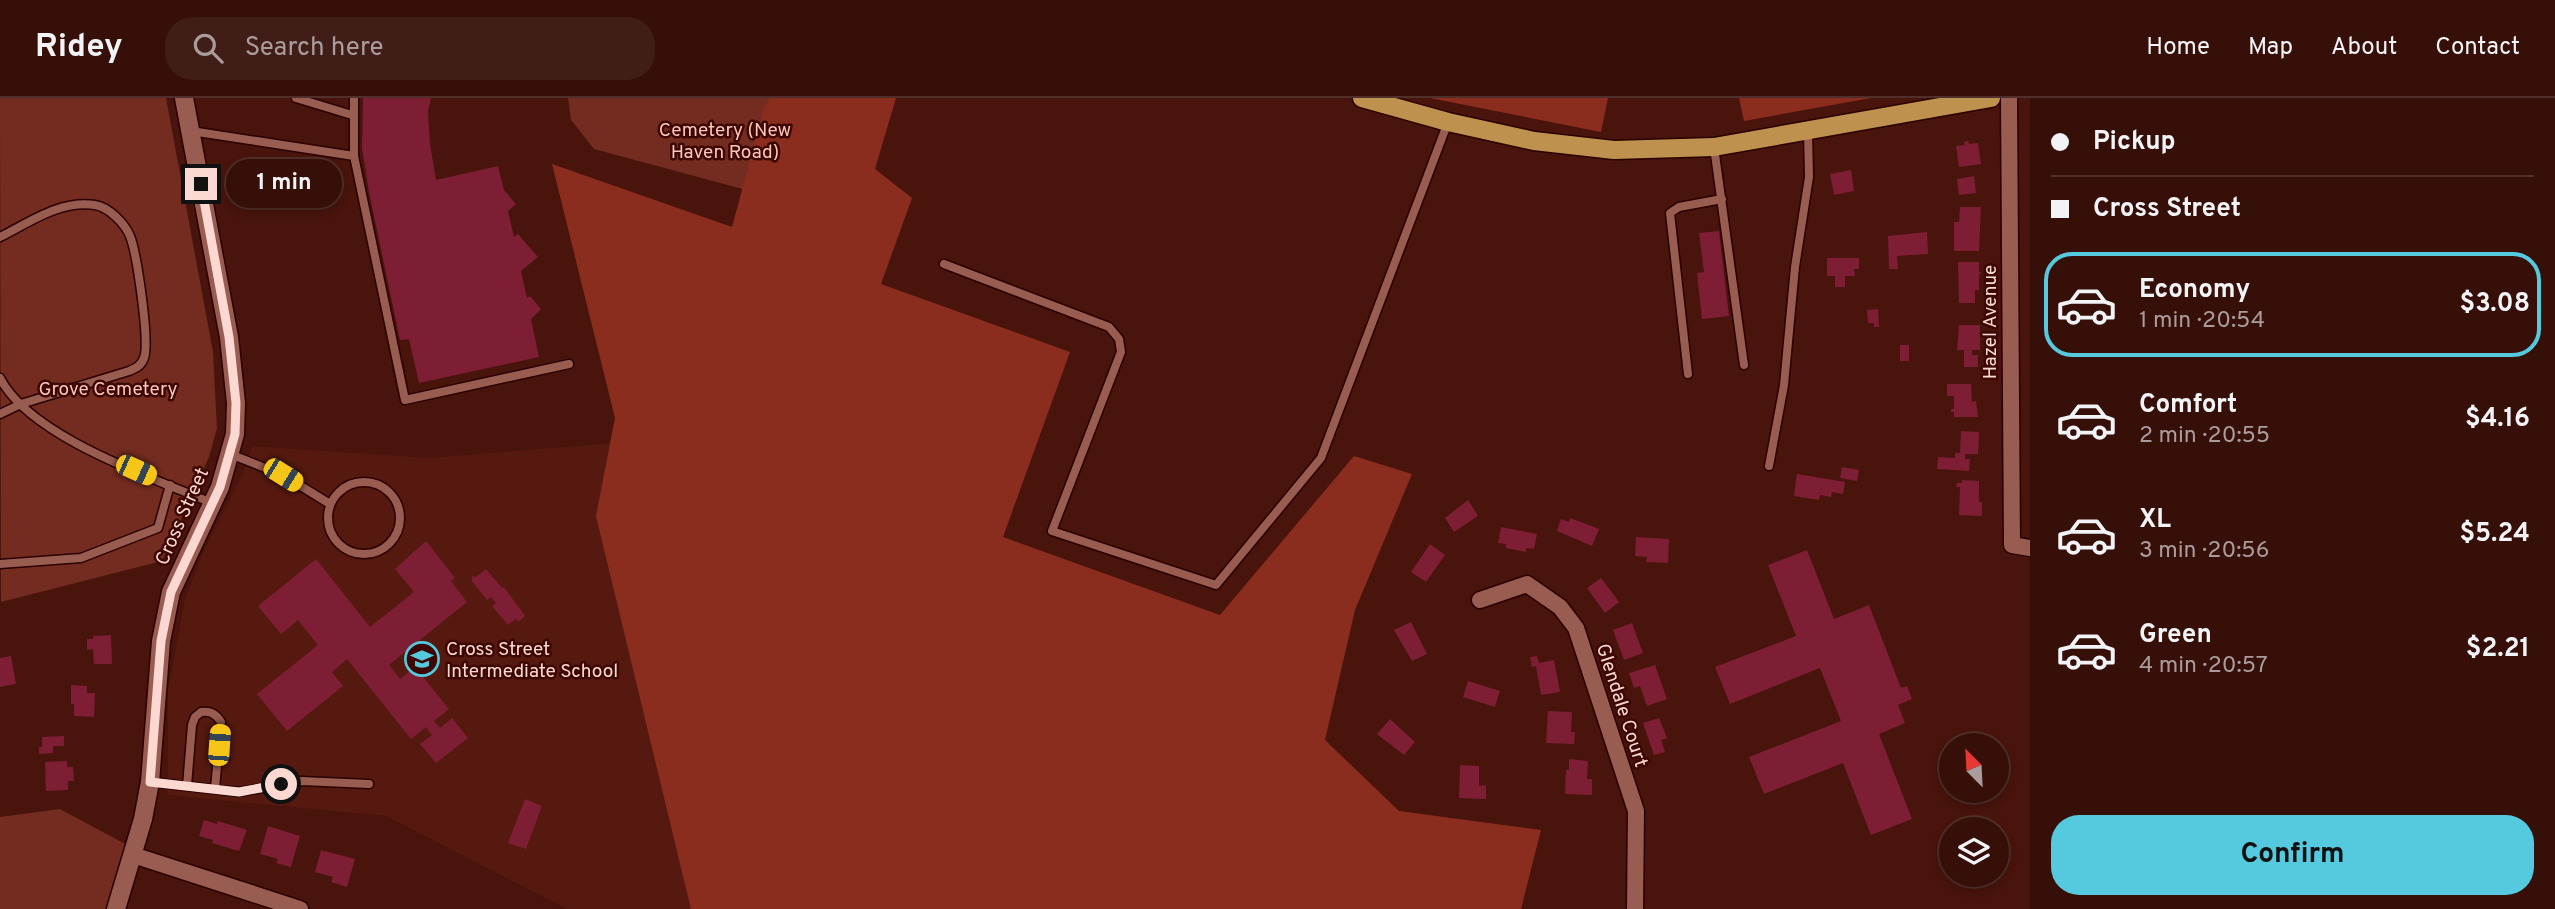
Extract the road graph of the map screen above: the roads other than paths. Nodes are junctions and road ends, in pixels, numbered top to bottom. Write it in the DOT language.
graph roads {
  1 [pos="184,98"];
  2 [pos="296,98"];
  3 [pos="354,98"];
  4 [pos="1362,98"];
  5 [pos="1991,98"];
  6 [pos="2009,98"];
  7 [pos="352,115"];
  8 [pos="1448,122"];
  9 [pos="191,131"];
  10 [pos="1808,131"];
  11 [pos="1714,146"];
  12 [pos="354,156"];
  13 [pos="1722,199"];
  14 [pos="0,237"];
  15 [pos="944,264"];
  16 [pos="569,364"];
  17 [pos="1744,365"];
  18 [pos="1688,374"];
  19 [pos="0,378"];
  20 [pos="21,404"];
  21 [pos="0,414"];
  22 [pos="230,454"];
  23 [pos="1769,466"];
  24 [pos="170,485"];
  25 [pos="212,503"];
  26 [pos="330,504"];
  27 [pos="2030,548"];
  28 [pos="0,564"];
  29 [pos="1480,600"];
  30 [pos="150,782"];
  31 [pos="369,784"];
  32 [pos="187,786"];
  33 [pos="215,789"];
  34 [pos="133,855"];
  35 [pos="118,908"];
  36 [pos="300,909"];
  37 [pos="1635,909"];
  1 -- 9 [label="street, Cross Street"];
  2 -- 7 [label="lane"];
  3 -- 7 [label="lane"];
  4 -- 8 [label="main road"];
  5 -- 10 [label="main road"];
  6 -- 27 [label="street, Hazel Avenue"];
  7 -- 12 [label="lane"];
  8 -- 11 [label="main road"];
  8 -- 15 [label="lane"];
  9 -- 12 [label="lane"];
  9 -- 22 [label="street, Cross Street"];
  10 -- 11 [label="main road"];
  10 -- 23 [label="lane"];
  11 -- 13 [label="lane"];
  12 -- 16 [label="lane"];
  13 -- 17 [label="lane"];
  13 -- 18 [label="lane"];
  14 -- 20 [label="lane"];
  19 -- 20 [label="lane"];
  20 -- 21 [label="lane"];
  20 -- 24 [label="lane"];
  22 -- 25 [label="street, Cross Street"];
  22 -- 26 [label="lane"];
  24 -- 25 [label="lane"];
  24 -- 28 [label="lane"];
  25 -- 30 [label="street, Cross Street"];
  26 -- 26 [label="lane"];
  29 -- 37 [label="street, Glendale Court"];
  30 -- 32 [label="lane"];
  30 -- 34 [label="street, Cross Street"];
  31 -- 33 [label="lane"];
  32 -- 33 [label="lane"];
  32 -- 33 [label="lane"];
  34 -- 35 [label="street, Cross Street"];
  34 -- 36 [label="street"];
}
